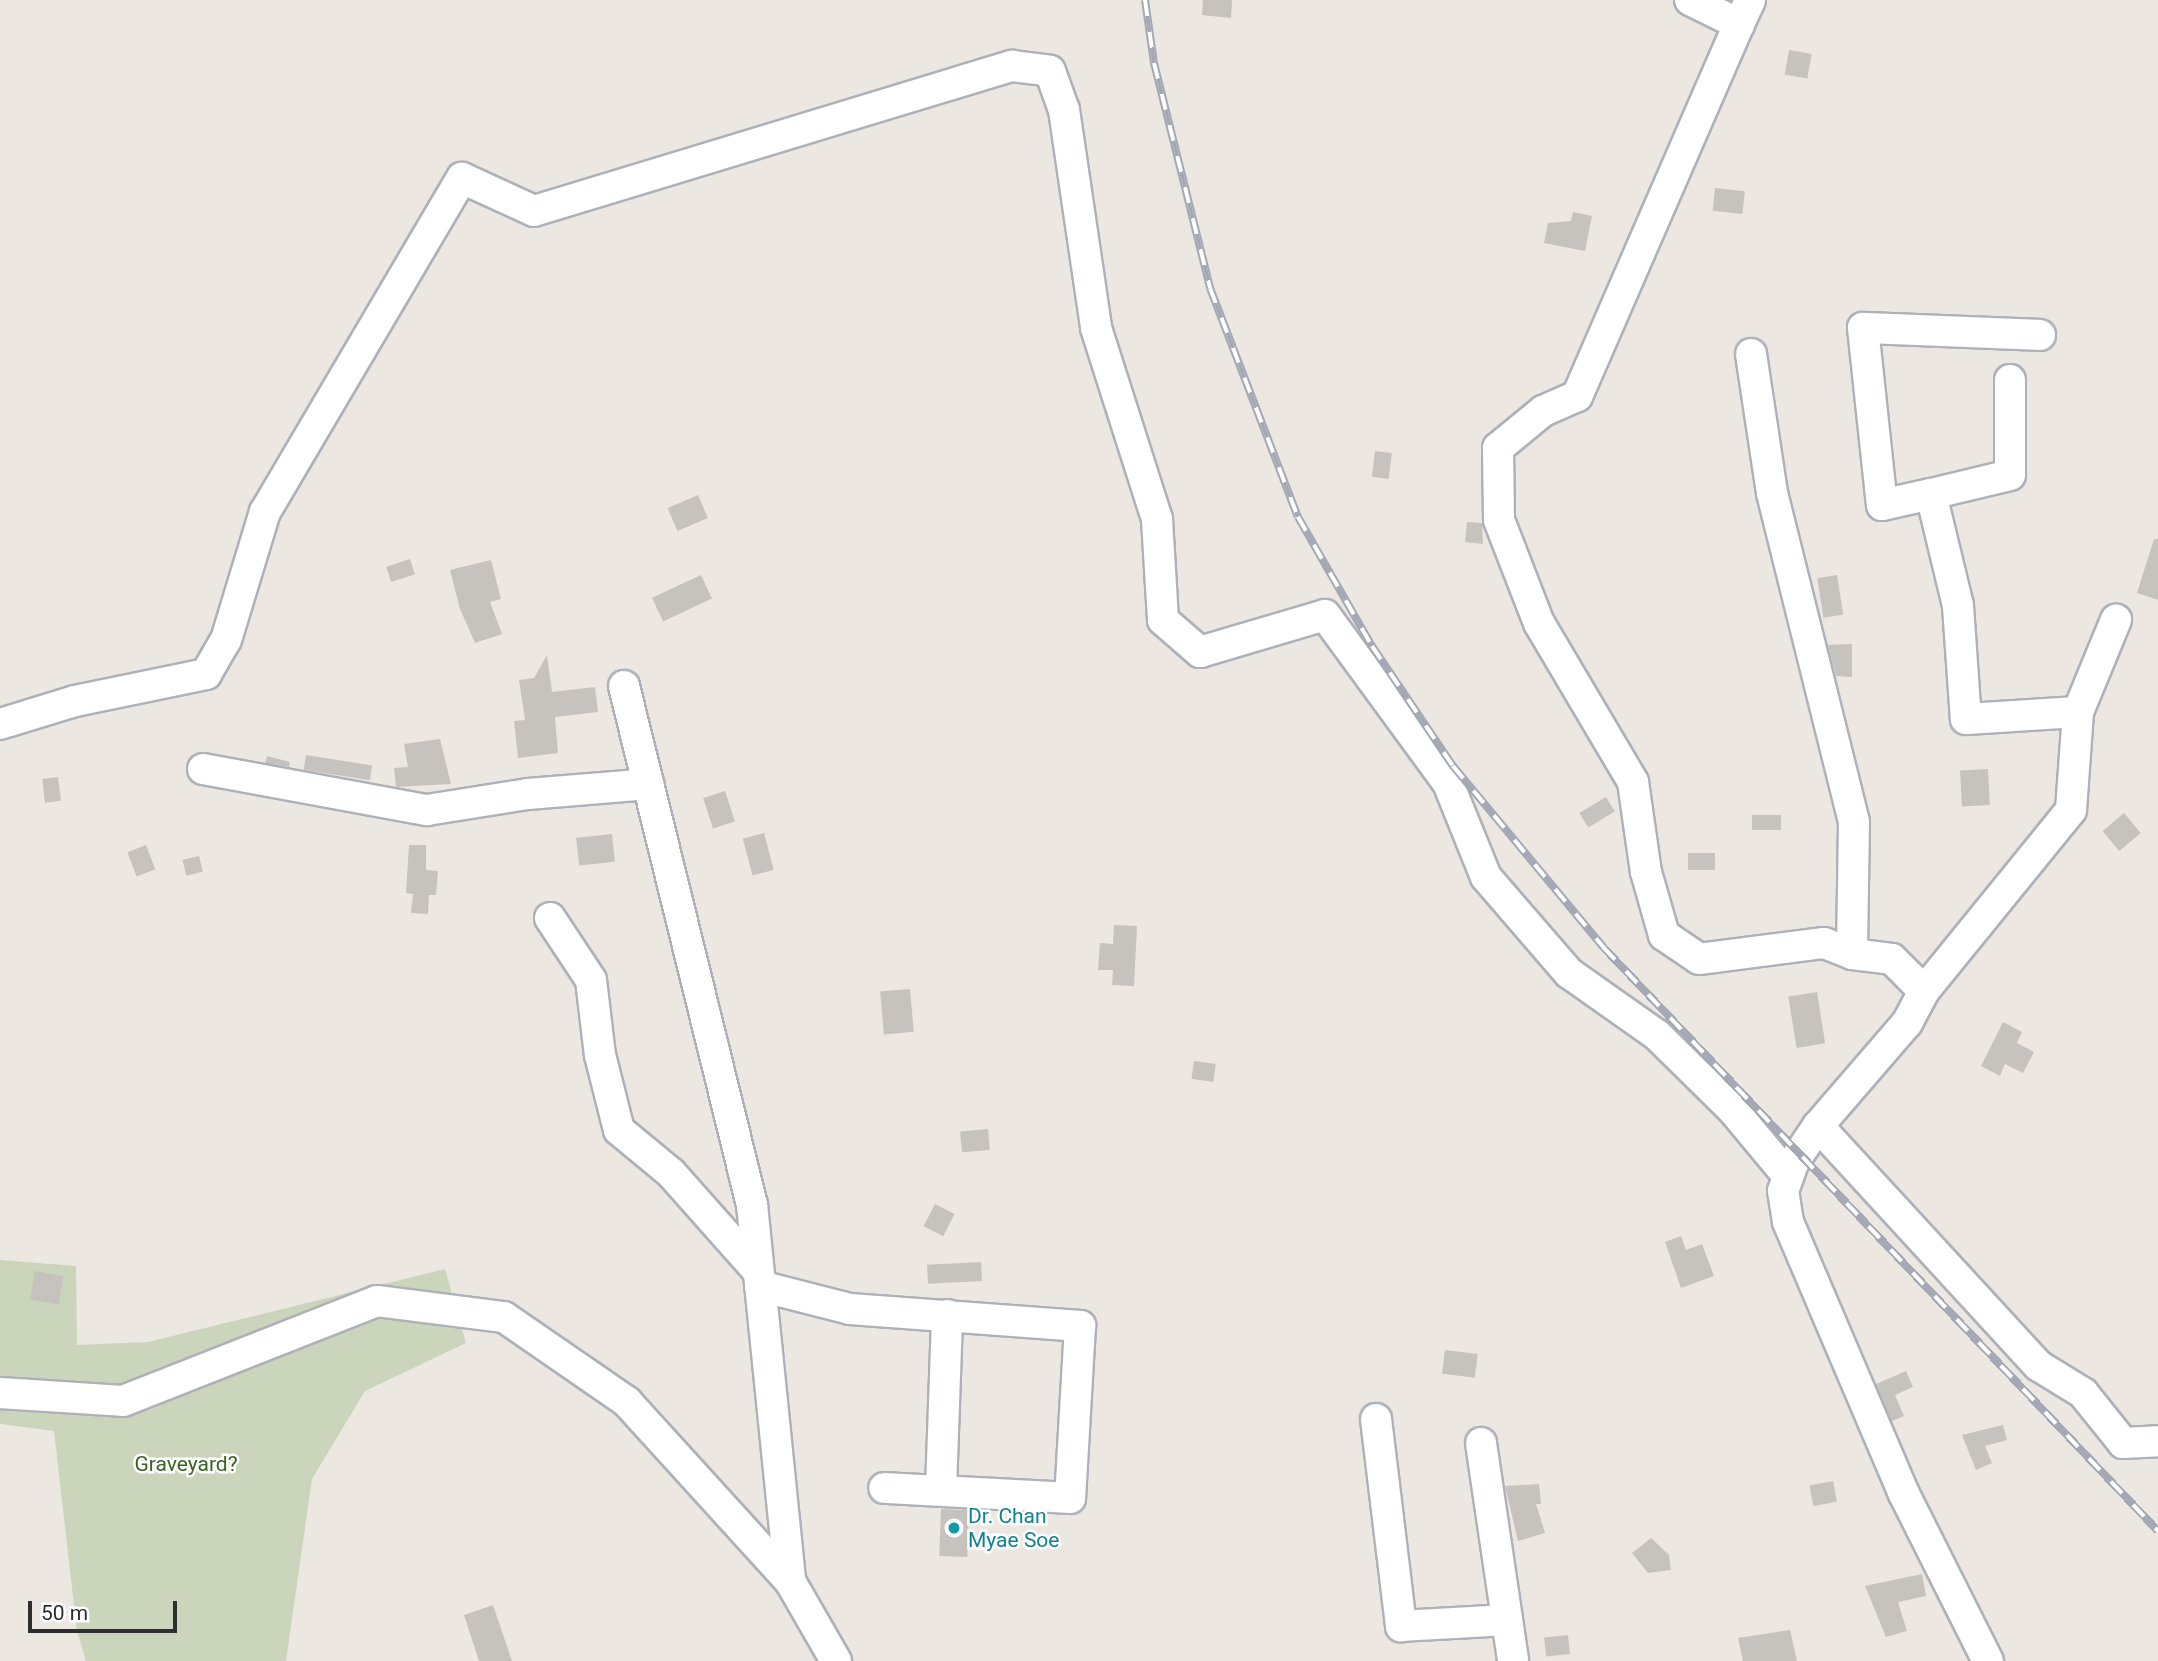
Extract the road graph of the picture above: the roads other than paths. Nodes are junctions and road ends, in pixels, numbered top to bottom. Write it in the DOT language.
graph roads {
  1 [pos="1690,0"];
  2 [pos="1744,12"];
  3 [pos="2040,335"];
  4 [pos="1751,354"];
  5 [pos="2010,380"];
  6 [pos="1931,494"];
  7 [pos="2116,620"];
  8 [pos="624,686"];
  9 [pos="2078,712"];
  10 [pos="0,724"];
  11 [pos="202,769"];
  12 [pos="649,785"];
  13 [pos="550,918"];
  14 [pos="1852,954"];
  15 [pos="1924,990"];
  16 [pos="1818,1126"];
  17 [pos="1788,1176"];
  18 [pos="759,1278"];
  19 [pos="947,1315"];
  20 [pos="0,1393"];
  21 [pos="1376,1419"];
  22 [pos="2158,1441"];
  23 [pos="1481,1443"];
  24 [pos="884,1488"];
  25 [pos="941,1490"];
  26 [pos="790,1581"];
  27 [pos="1507,1620"];
  28 [pos="836,1661"];
  29 [pos="1513,1661"];
  30 [pos="1987,1661"];
  1 -- 2 [label="street"];
  2 -- 14 [label="street"];
  3 -- 6 [label="street"];
  4 -- 14 [label="street"];
  5 -- 6 [label="street"];
  6 -- 9 [label="street"];
  7 -- 9 [label="street"];
  8 -- 12 [label="street"];
  9 -- 15 [label="street"];
  10 -- 17 [label="street"];
  11 -- 12 [label="street"];
  12 -- 18 [label="street"];
  13 -- 18 [label="street"];
  14 -- 15 [label="street"];
  15 -- 16 [label="street"];
  16 -- 17 [label="street"];
  16 -- 22 [label="street"];
  17 -- 30 [label="street"];
  18 -- 19 [label="street"];
  18 -- 26 [label="street"];
  19 -- 25 [label="street"];
  19 -- 25 [label="street"];
  20 -- 26 [label="street"];
  21 -- 27 [label="street"];
  23 -- 27 [label="street"];
  24 -- 25 [label="street"];
  26 -- 28 [label="street"];
  27 -- 29 [label="street"];
}
